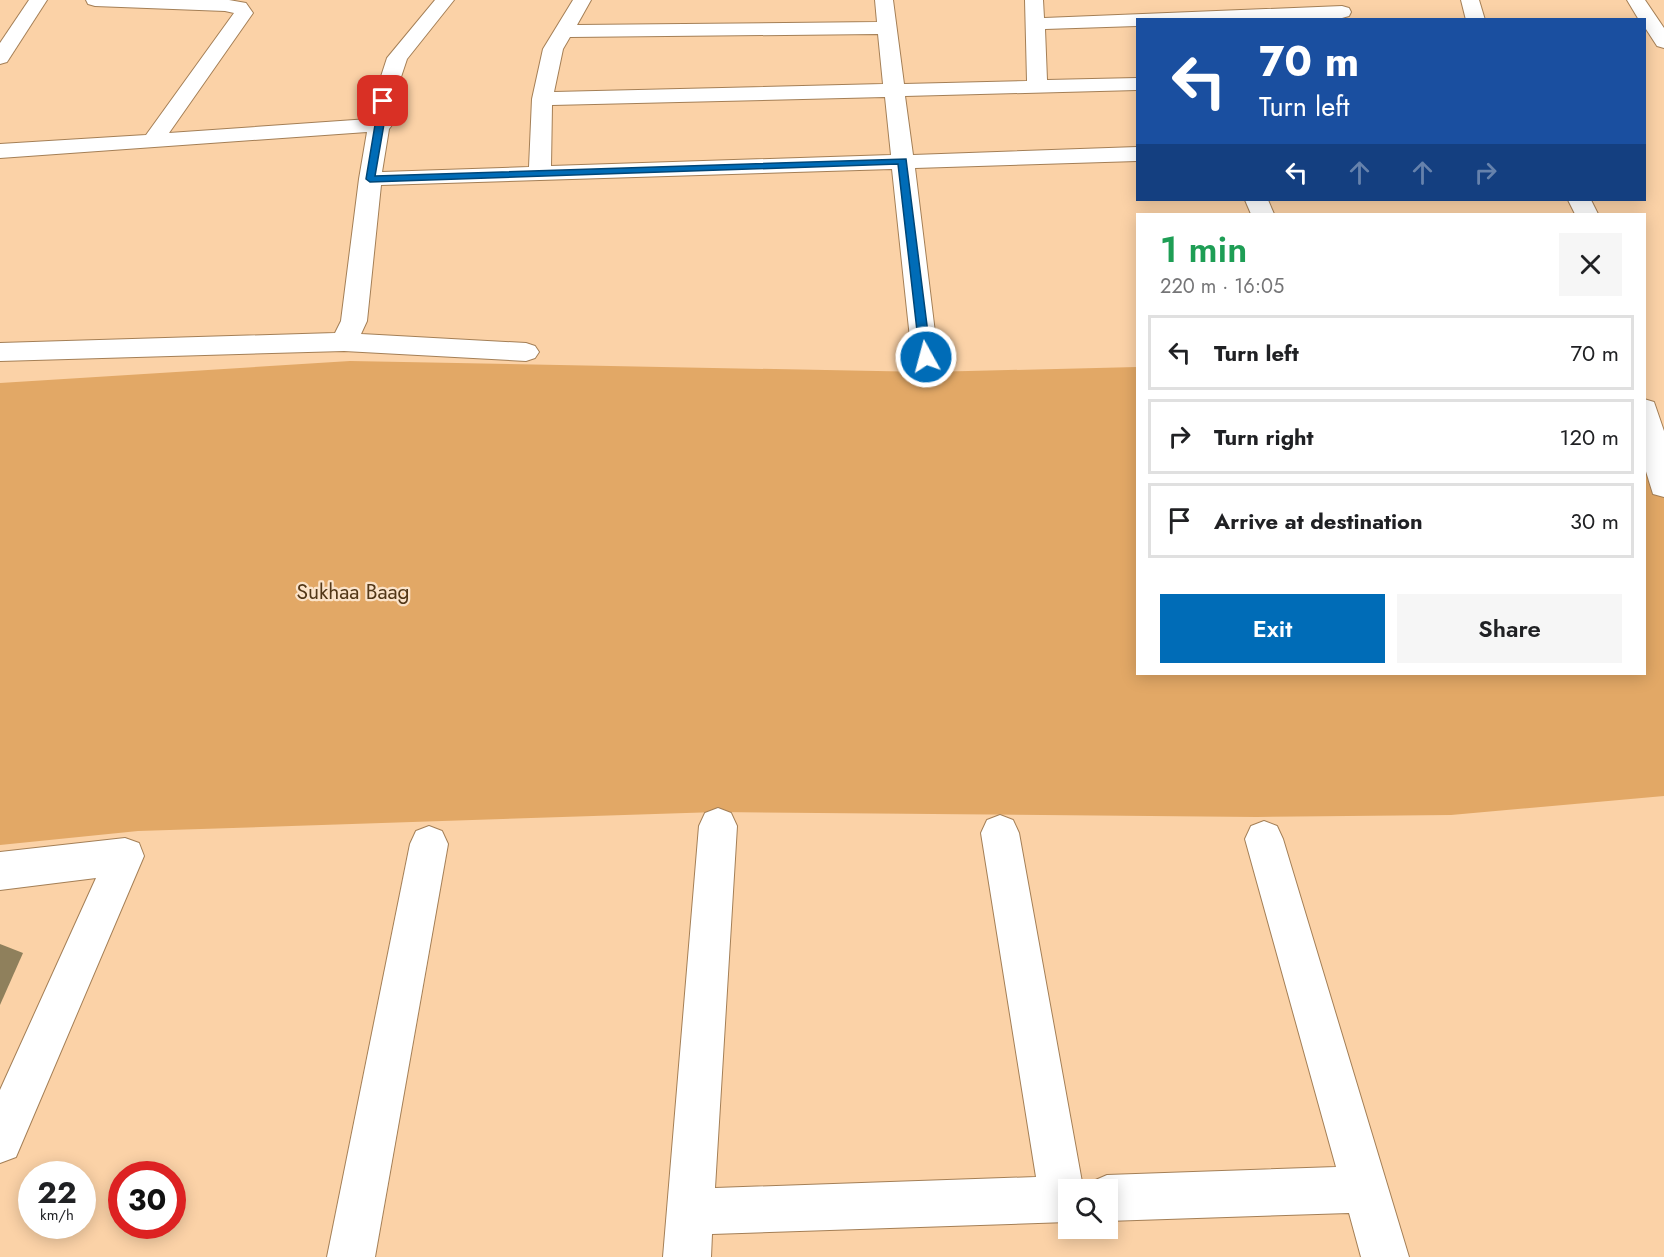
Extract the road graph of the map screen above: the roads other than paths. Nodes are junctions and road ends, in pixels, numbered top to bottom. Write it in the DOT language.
graph roads {
  1 [pos="38,0"];
  2 [pos="95,0"];
  3 [pos="444,0"];
  4 [pos="582,0"];
  5 [pos="884,0"];
  6 [pos="1034,0"];
  7 [pos="1470,0"];
  8 [pos="1636,0"];
  9 [pos="1342,11"];
  10 [pos="1190,18"];
  11 [pos="1475,18"];
  12 [pos="1136,20"];
  13 [pos="1035,24"];
  14 [pos="887,28"];
  15 [pos="563,31"];
  16 [pos="1664,42"];
  17 [pos="0,58"];
  18 [pos="1136,84"];
  19 [pos="1037,87"];
  20 [pos="894,91"];
  21 [pos="542,99"];
  22 [pos="381,125"];
  23 [pos="152,141"];
  24 [pos="0,151"];
  25 [pos="1136,154"];
  26 [pos="903,161"];
  27 [pos="540,172"];
  28 [pos="370,179"];
  29 [pos="344,342"];
  30 [pos="0,352"];
  31 [pos="526,352"];
  32 [pos="926,357"];
  33 [pos="1646,417"];
  34 [pos="1663,481"];
  35 [pos="718,826"];
  36 [pos="1000,833"];
  37 [pos="1264,839"];
  38 [pos="429,844"];
  39 [pos="0,871"];
  40 [pos="0,1140"];
  41 [pos="1061,1179"];
  42 [pos="1366,1189"];
  43 [pos="1118,1198"];
  44 [pos="1058,1199"];
  45 [pos="691,1212"];
  46 [pos="351,1257"];
  47 [pos="687,1257"];
  48 [pos="1385,1257"];
  1 -- 17 [label="street"];
  2 -- 23 [label="street"];
  3 -- 22 [label="street"];
  4 -- 15 [label="street"];
  5 -- 14 [label="street"];
  6 -- 13 [label="street"];
  7 -- 11 [label="street"];
  8 -- 16 [label="street"];
  9 -- 10 [label="street"];
  12 -- 13 [label="street"];
  13 -- 19 [label="street"];
  14 -- 15 [label="street"];
  14 -- 20 [label="street"];
  15 -- 21 [label="street"];
  18 -- 19 [label="street"];
  19 -- 20 [label="street"];
  20 -- 21 [label="street"];
  20 -- 26 [label="street"];
  21 -- 27 [label="street"];
  22 -- 23 [label="street"];
  22 -- 28 [label="street"];
  23 -- 24 [label="street"];
  25 -- 26 [label="street"];
  26 -- 27 [label="street"];
  26 -- 32 [label="street"];
  27 -- 28 [label="street"];
  28 -- 29 [label="street"];
  29 -- 30 [label="street"];
  29 -- 31 [label="street"];
  33 -- 34 [label="street"];
  35 -- 45 [label="street"];
  36 -- 41 [label="street"];
  37 -- 42 [label="street"];
  38 -- 46 [label="street"];
  39 -- 40 [label="street"];
  42 -- 43 [label="street"];
  42 -- 48 [label="street"];
  44 -- 45 [label="street"];
  45 -- 47 [label="street"];
}
